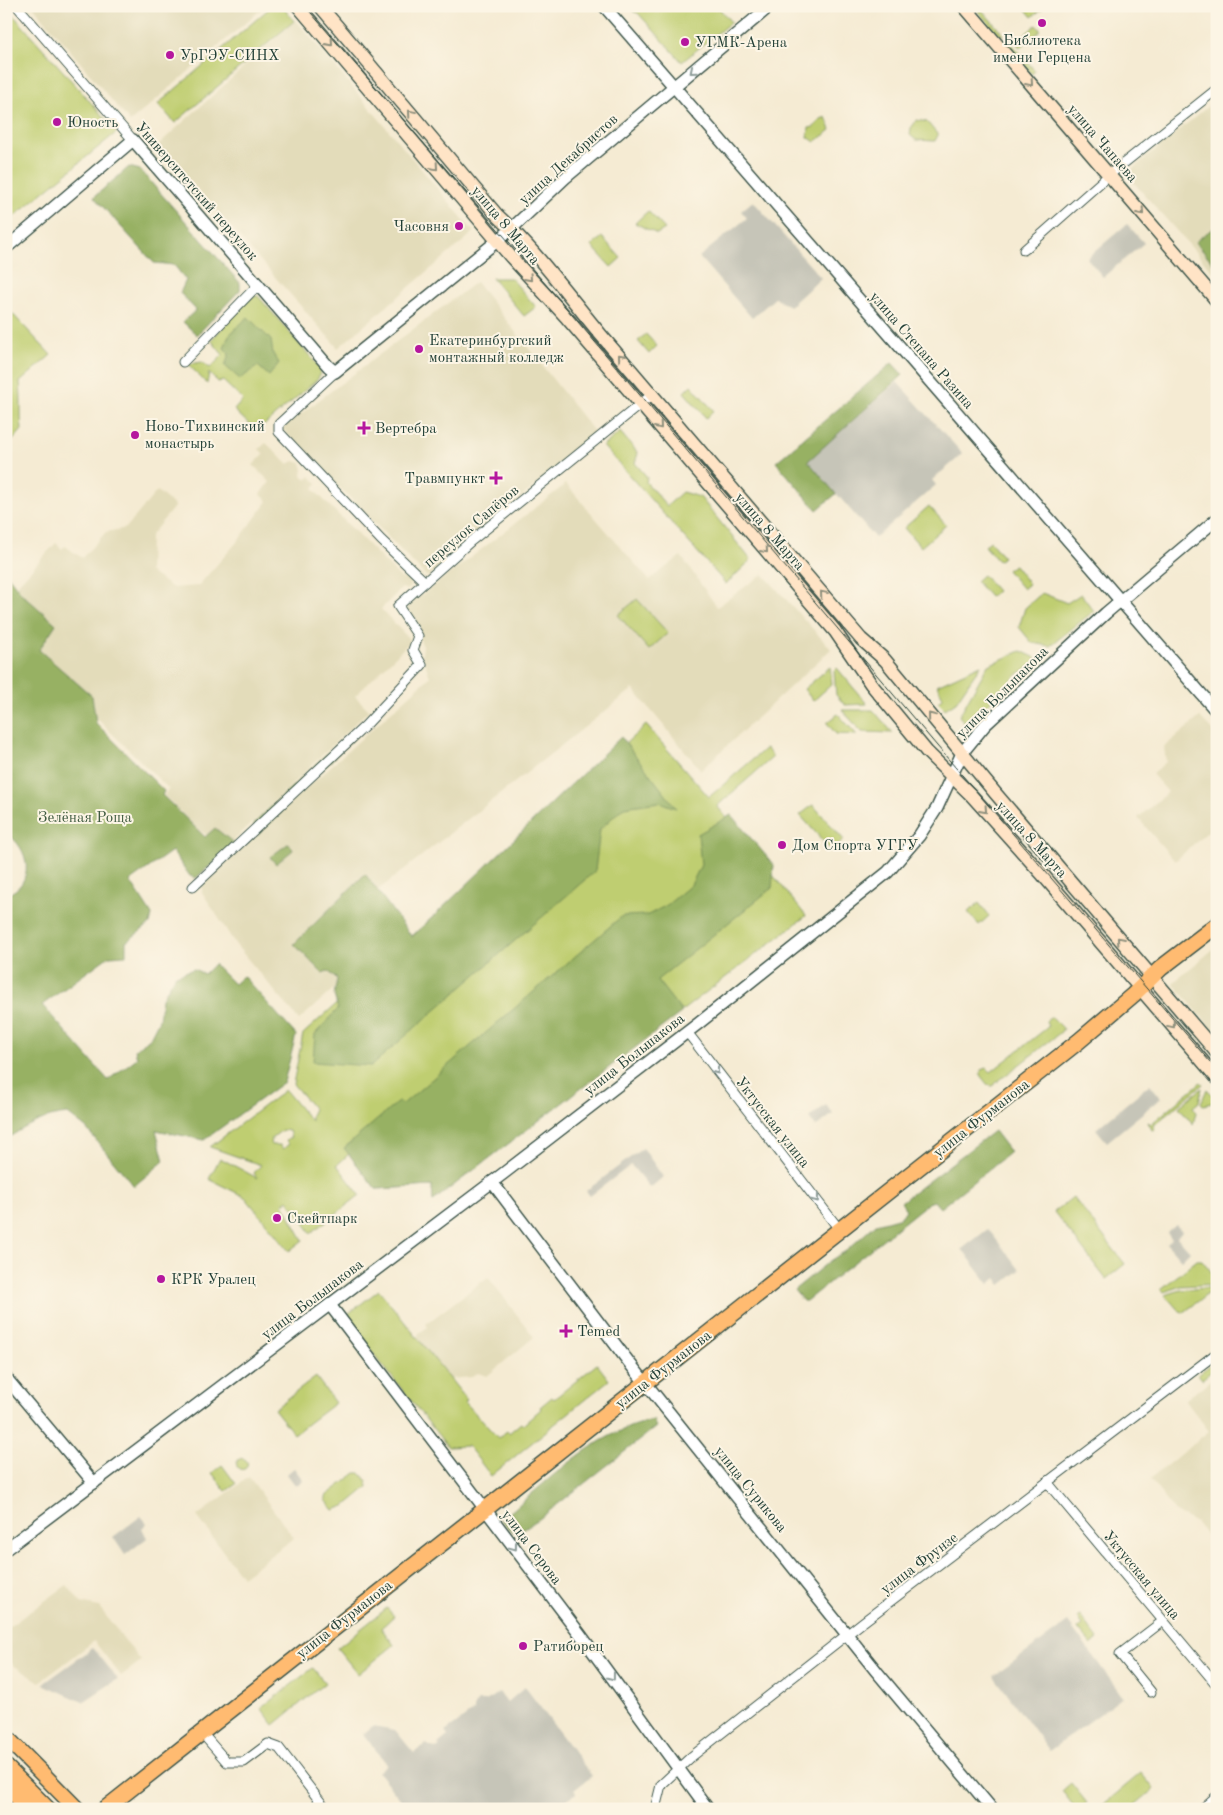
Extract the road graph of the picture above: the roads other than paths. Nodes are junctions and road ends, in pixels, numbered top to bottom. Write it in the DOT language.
graph roads {
  1 [pos="18,6"];
  2 [pos="298,6"];
  3 [pos="320,6"];
  4 [pos="604,6"];
  5 [pos="770,6"];
  6 [pos="964,6"];
  7 [pos="673,87"];
  8 [pos="1217,89"];
  9 [pos="133,140"];
  10 [pos="1109,175"];
  11 [pos="512,229"];
  12 [pos="498,240"];
  13 [pos="6,248"];
  14 [pos="1024,250"];
  15 [pos="259,284"];
  16 [pos="1217,300"];
  17 [pos="183,362"];
  18 [pos="336,372"];
  19 [pos="653,394"];
  20 [pos="640,404"];
  21 [pos="1217,519"];
  22 [pos="426,582"];
  23 [pos="1120,601"];
  24 [pos="1217,712"];
  25 [pos="962,754"];
  26 [pos="950,775"];
  27 [pos="193,888"];
  28 [pos="1217,925"];
  29 [pos="1152,976"];
  30 [pos="1140,988"];
  31 [pos="687,1032"];
  32 [pos="1217,1054"];
  33 [pos="1217,1078"];
  34 [pos="492,1182"];
  35 [pos="839,1229"];
  36 [pos="330,1305"];
  37 [pos="1217,1353"];
  38 [pos="6,1378"];
  39 [pos="646,1382"];
  40 [pos="1047,1482"];
  41 [pos="94,1484"];
  42 [pos="485,1509"];
  43 [pos="6,1549"];
  44 [pos="1163,1620"];
  45 [pos="848,1635"];
  46 [pos="1217,1685"];
  47 [pos="1150,1692"];
  48 [pos="201,1732"];
  49 [pos="6,1737"];
  50 [pos="6,1751"];
  51 [pos="6,1767"];
  52 [pos="678,1769"];
  53 [pos="6,1785"];
  54 [pos="1217,1796"];
  55 [pos="28,1809"];
  56 [pos="48,1809"];
  57 [pos="63,1809"];
  58 [pos="76,1809"];
  59 [pos="105,1809"];
  60 [pos="326,1809"];
  61 [pos="655,1809"];
  62 [pos="708,1809"];
  63 [pos="992,1809"];
  64 [pos="1202,1809"];
  1 -- 9 [label="street, Университетский переулок"];
  2 -- 12 [label="main road, улица 8 Марта, one-way"];
  11 -- 3 [label="main road, улица 8 Марта, one-way"];
  4 -- 7 [label="street, улица Степана Разина"];
  5 -- 7 [label="street, улица Декабристов, one-way"];
  6 -- 10 [label="main road, улица Чапаева, one-way"];
  7 -- 11 [label="street, улица Декабристов"];
  7 -- 23 [label="street, улица Степана Разина"];
  8 -- 10 [label="street"];
  9 -- 13 [label="street"];
  9 -- 15 [label="street, Университетский переулок"];
  10 -- 14 [label="street"];
  10 -- 16 [label="main road, улица Чапаева, one-way"];
  11 -- 12 [label="street, улица Декабристов"];
  19 -- 11 [label="main road, улица 8 Марта, one-way"];
  12 -- 18 [label="street, улица Декабристов"];
  12 -- 20 [label="main road, улица 8 Марта, one-way"];
  15 -- 17 [label="street"];
  15 -- 18 [label="street, Университетский переулок"];
  18 -- 22 [label="street, улица Декабристов"];
  19 -- 20 [label="street, переулок Сапёров"];
  25 -- 19 [label="main road, улица 8 Марта, one-way"];
  20 -- 22 [label="street, переулок Сапёров"];
  20 -- 26 [label="main road, улица 8 Марта, one-way"];
  21 -- 23 [label="street, улица Большакова"];
  22 -- 27 [label="street, переулок Сапёров"];
  23 -- 24 [label="street, улица Степана Разина"];
  23 -- 25 [label="street, улица Большакова"];
  25 -- 26 [label="street, улица Большакова"];
  29 -- 25 [label="main road, улица 8 Марта, one-way"];
  26 -- 30 [label="main road, улица 8 Марта, one-way"];
  26 -- 31 [label="street, улица Большакова"];
  28 -- 29 [label="main road, улица Фурманова"];
  29 -- 30 [label="main road, улица Фурманова"];
  29 -- 32 [label="main road, улица 8 Марта"];
  30 -- 33 [label="main road, улица 8 Марта, one-way"];
  30 -- 35 [label="main road, улица Фурманова"];
  31 -- 34 [label="street, улица Большакова"];
  31 -- 35 [label="street, Уктусская улица, one-way"];
  34 -- 36 [label="street, улица Большакова"];
  34 -- 39 [label="street, улица Сурикова"];
  35 -- 39 [label="main road, улица Фурманова"];
  36 -- 41 [label="street, улица Большакова"];
  36 -- 42 [label="street, улица Серова"];
  37 -- 40 [label="street, улица Фрунзе"];
  38 -- 41 [label="street"];
  39 -- 42 [label="main road, улица Фурманова"];
  39 -- 45 [label="street, улица Сурикова"];
  40 -- 44 [label="street, Уктусская улица"];
  40 -- 45 [label="street, улица Фрунзе"];
  41 -- 43 [label="street, улица Большакова"];
  42 -- 48 [label="main road, улица Фурманова"];
  42 -- 52 [label="street, улица Серова, one-way"];
  44 -- 46 [label="street, Уктусская улица"];
  44 -- 47 [label="street"];
  45 -- 52 [label="street, улица Фрунзе"];
  45 -- 63 [label="street, улица Сурикова"];
  48 -- 59 [label="main road, улица Фурманова"];
  48 -- 60 [label="street"];
  49 -- 58 [label="main road"];
  50 -- 57 [label="main road"];
  51 -- 56 [label="main road"];
  52 -- 61 [label="street, улица Фрунзе"];
  52 -- 62 [label="street, улица Серова"];
  53 -- 55 [label="main road"];
  54 -- 64 [label="street"];
}
